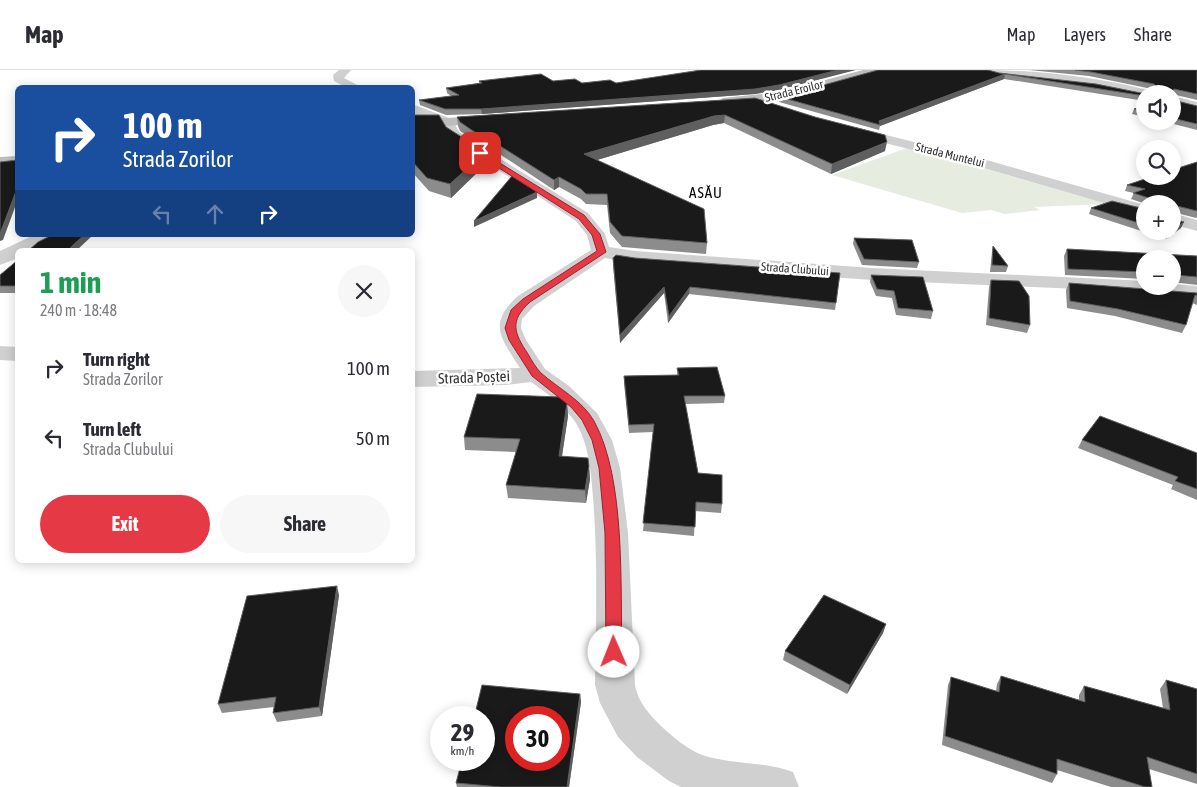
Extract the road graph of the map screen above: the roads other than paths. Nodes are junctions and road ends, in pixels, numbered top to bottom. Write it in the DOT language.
graph roads {
  1 [pos="346,70"];
  2 [pos="876,70"];
  3 [pos="986,70"];
  4 [pos="351,85"];
  5 [pos="1136,91"];
  6 [pos="755,100"];
  7 [pos="1181,102"];
  8 [pos="711,103"];
  9 [pos="1197,106"];
  10 [pos="415,109"];
  11 [pos="783,110"];
  12 [pos="512,118"];
  13 [pos="415,121"];
  14 [pos="447,122"];
  15 [pos="837,126"];
  16 [pos="15,160"];
  17 [pos="0,162"];
  18 [pos="1136,207"];
  19 [pos="1181,221"];
  20 [pos="1197,226"];
  21 [pos="45,237"];
  22 [pos="22,248"];
  23 [pos="15,252"];
  24 [pos="602,252"];
  25 [pos="0,259"];
  26 [pos="1197,292"];
  27 [pos="0,353"];
  28 [pos="15,354"];
  29 [pos="536,374"];
  30 [pos="415,379"];
  31 [pos="696,780"];
  32 [pos="777,787"];
  1 -- 4 [label="street"];
  2 -- 6 [label="main road, Strada Eroilor"];
  3 -- 5 [label="street"];
  6 -- 8 [label="main road, Strada Eroilor"];
  6 -- 11 [label="street"];
  7 -- 9 [label="street"];
  10 -- 14 [label="street"];
  12 -- 14 [label="main road"];
  13 -- 14 [label="main road"];
  14 -- 24 [label="street"];
  15 -- 18 [label="street, Strada Muntelui"];
  16 -- 17 [label="main road"];
  19 -- 20 [label="street"];
  21 -- 22 [label="street"];
  23 -- 25 [label="street"];
  24 -- 26 [label="street, Strada Clubului"];
  24 -- 29 [label="street"];
  27 -- 28 [label="street"];
  29 -- 30 [label="street, Strada Poștei"];
  29 -- 31 [label="street"];
  31 -- 32 [label="street"];
}
